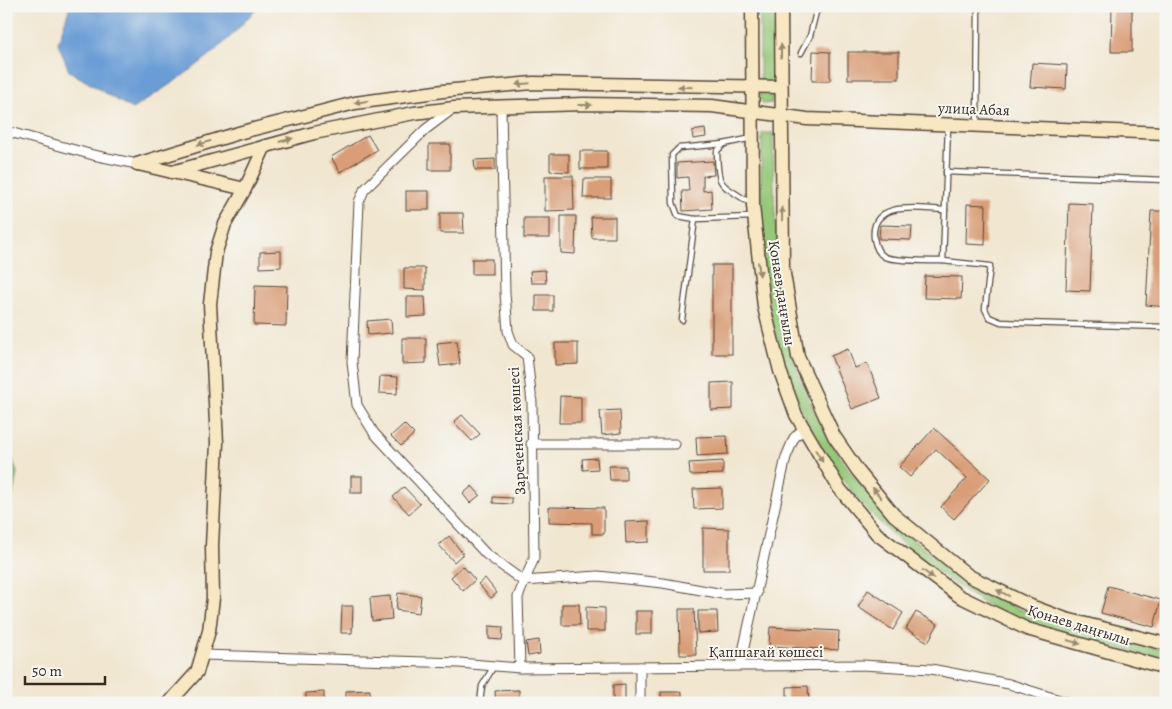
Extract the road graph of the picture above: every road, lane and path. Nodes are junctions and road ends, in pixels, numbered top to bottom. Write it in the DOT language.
graph roads {
  1 [pos="752,6"];
  2 [pos="781,6"];
  3 [pos="817,6"];
  4 [pos="824,6"];
  5 [pos="978,6"];
  6 [pos="816,12"];
  7 [pos="801,53"];
  8 [pos="781,87"];
  9 [pos="753,88"];
  10 [pos="454,108"];
  11 [pos="501,108"];
  12 [pos="753,111"];
  13 [pos="782,115"];
  14 [pos="948,125"];
  15 [pos="977,126"];
  16 [pos="6,131"];
  17 [pos="1166,133"];
  18 [pos="753,138"];
  19 [pos="724,144"];
  20 [pos="265,146"];
  21 [pos="137,164"];
  22 [pos="172,172"];
  23 [pos="946,172"];
  24 [pos="1166,180"];
  25 [pos="245,189"];
  26 [pos="945,210"];
  27 [pos="753,211"];
  28 [pos="695,219"];
  29 [pos="943,261"];
  30 [pos="682,320"];
  31 [pos="1166,328"];
  32 [pos="803,429"];
  33 [pos="531,444"];
  34 [pos="675,444"];
  35 [pos="523,581"];
  36 [pos="757,594"];
  37 [pos="1166,644"];
  38 [pos="203,656"];
  39 [pos="740,665"];
  40 [pos="494,666"];
  41 [pos="640,667"];
  42 [pos="520,668"];
  43 [pos="1166,668"];
  44 [pos="169,703"];
  45 [pos="480,703"];
  46 [pos="640,703"];
  47 [pos="1068,703"];
  1 -- 9 [label="street, Қонаев даңғылы"];
  8 -- 2 [label="street, Қонаев даңғылы, one-way"];
  3 -- 6 [label="lane"];
  4 -- 6 [label="lane"];
  5 -- 15 [label="lane"];
  6 -- 7 [label="lane"];
  8 -- 9 [label="street"];
  8 -- 13 [label="street, Қонаев даңғылы"];
  9 -- 12 [label="street, Қонаев даңғылы"];
  9 -- 21 [label="street, one-way"];
  10 -- 11 [label="street, улица Абая"];
  20 -- 10 [label="street, улица Абая, one-way"];
  10 -- 35 [label="street"];
  11 -- 12 [label="street, улица Абая, one-way"];
  11 -- 33 [label="street, Зареченская көшесі"];
  12 -- 13 [label="street, улица Абая"];
  12 -- 18 [label="street, Қонаев даңғылы"];
  13 -- 14 [label="street, улица Абая"];
  37 -- 13 [label="street, Қонаев даңғылы, one-way"];
  14 -- 15 [label="street, улица Абая"];
  14 -- 23 [label="lane"];
  15 -- 17 [label="street, улица Абая"];
  16 -- 21 [label="street"];
  18 -- 19 [label="lane"];
  18 -- 27 [label="street, Қонаев даңғылы"];
  19 -- 27 [label="lane"];
  19 -- 28 [label="lane"];
  20 -- 22 [label="street, улица Абая"];
  20 -- 25 [label="street"];
  21 -- 22 [label="street"];
  22 -- 25 [label="street"];
  23 -- 24 [label="lane"];
  23 -- 26 [label="lane"];
  25 -- 38 [label="street"];
  26 -- 29 [label="lane"];
  26 -- 29 [label="lane"];
  27 -- 28 [label="lane"];
  27 -- 32 [label="street, Қонаев даңғылы, one-way"];
  28 -- 30 [label="lane"];
  29 -- 31 [label="lane"];
  32 -- 36 [label="street"];
  32 -- 43 [label="street, Қонаев даңғылы, one-way"];
  33 -- 34 [label="street"];
  33 -- 35 [label="street, Зареченская көшесі"];
  35 -- 36 [label="street"];
  35 -- 42 [label="street, Зареченская көшесі"];
  36 -- 39 [label="street"];
  38 -- 40 [label="street, Қапшағай көшесі"];
  38 -- 44 [label="street"];
  39 -- 41 [label="street, Қапшағай көшесі"];
  39 -- 47 [label="street, Қапшағай көшесі"];
  40 -- 42 [label="street, Қапшағай көшесі"];
  40 -- 45 [label="lane"];
  41 -- 42 [label="street, Қапшағай көшесі"];
  41 -- 46 [label="street"];
}
